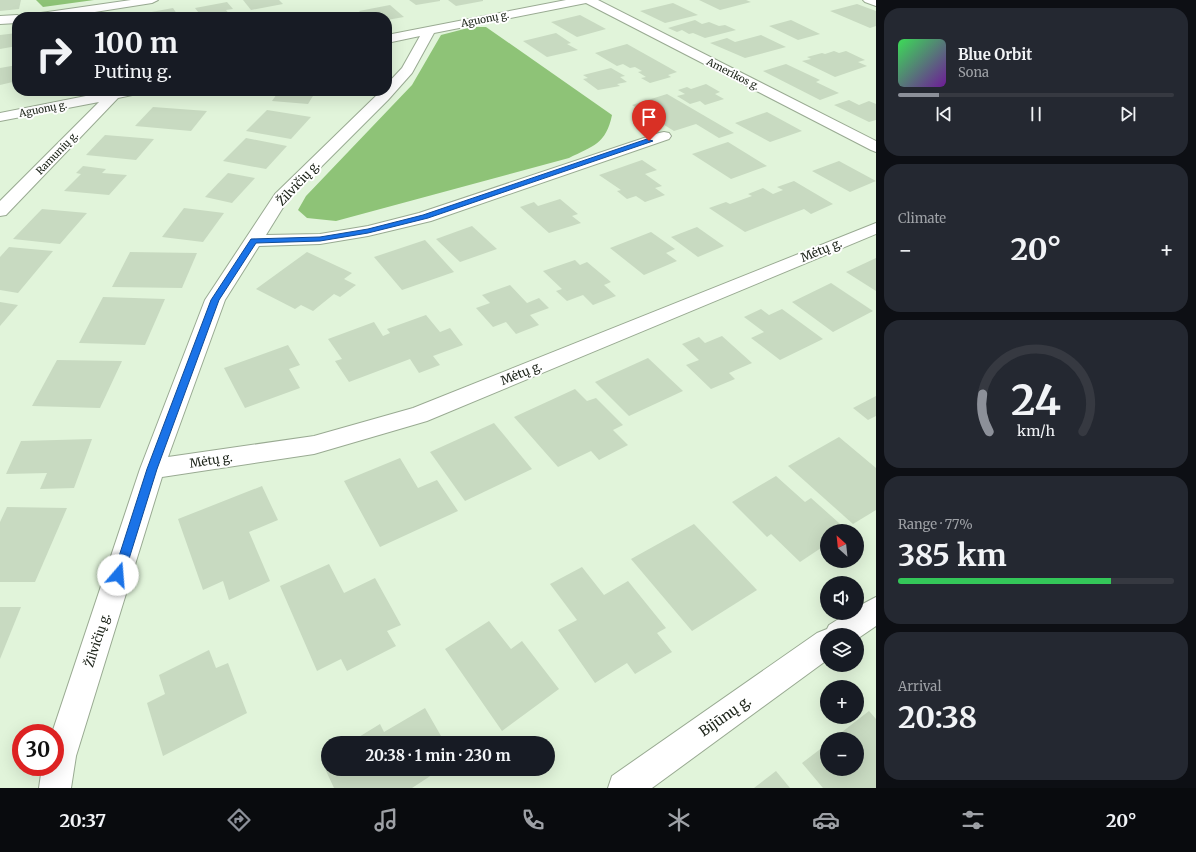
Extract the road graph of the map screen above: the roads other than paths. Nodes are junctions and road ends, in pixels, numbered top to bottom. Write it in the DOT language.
graph roads {
  1 [pos="152,0"];
  2 [pos="583,0"];
  3 [pos="589,0"];
  4 [pos="868,0"];
  5 [pos="876,3"];
  6 [pos="76,12"];
  7 [pos="12,19"];
  8 [pos="0,20"];
  9 [pos="430,30"];
  10 [pos="392,38"];
  11 [pos="392,88"];
  12 [pos="108,96"];
  13 [pos="112,96"];
  14 [pos="385,96"];
  15 [pos="0,117"];
  16 [pos="664,136"];
  17 [pos="876,147"];
  18 [pos="0,211"];
  19 [pos="876,228"];
  20 [pos="253,241"];
  21 [pos="152,469"];
  22 [pos="876,610"];
  23 [pos="849,628"];
  24 [pos="820,649"];
  25 [pos="55,788"];
  26 [pos="624,788"];
  1 -- 6 [label="street"];
  2 -- 9 [label="street, Aguonų g."];
  3 -- 17 [label="street, Amerikos g."];
  4 -- 5 [label="street"];
  7 -- 8 [label="street"];
  9 -- 10 [label="street, Aguonų g."];
  9 -- 11 [label="street, Žilvičių g."];
  12 -- 15 [label="street, Aguonų g."];
  13 -- 18 [label="street, Ramunių g."];
  14 -- 20 [label="street, Žilvičių g."];
  16 -- 20 [label="street"];
  19 -- 21 [label="street, Mėtų g."];
  20 -- 21 [label="street, Žilvičių g."];
  21 -- 25 [label="street, Žilvičių g."];
  22 -- 23 [label="street"];
  24 -- 26 [label="street, Bijūnų g."];
}
